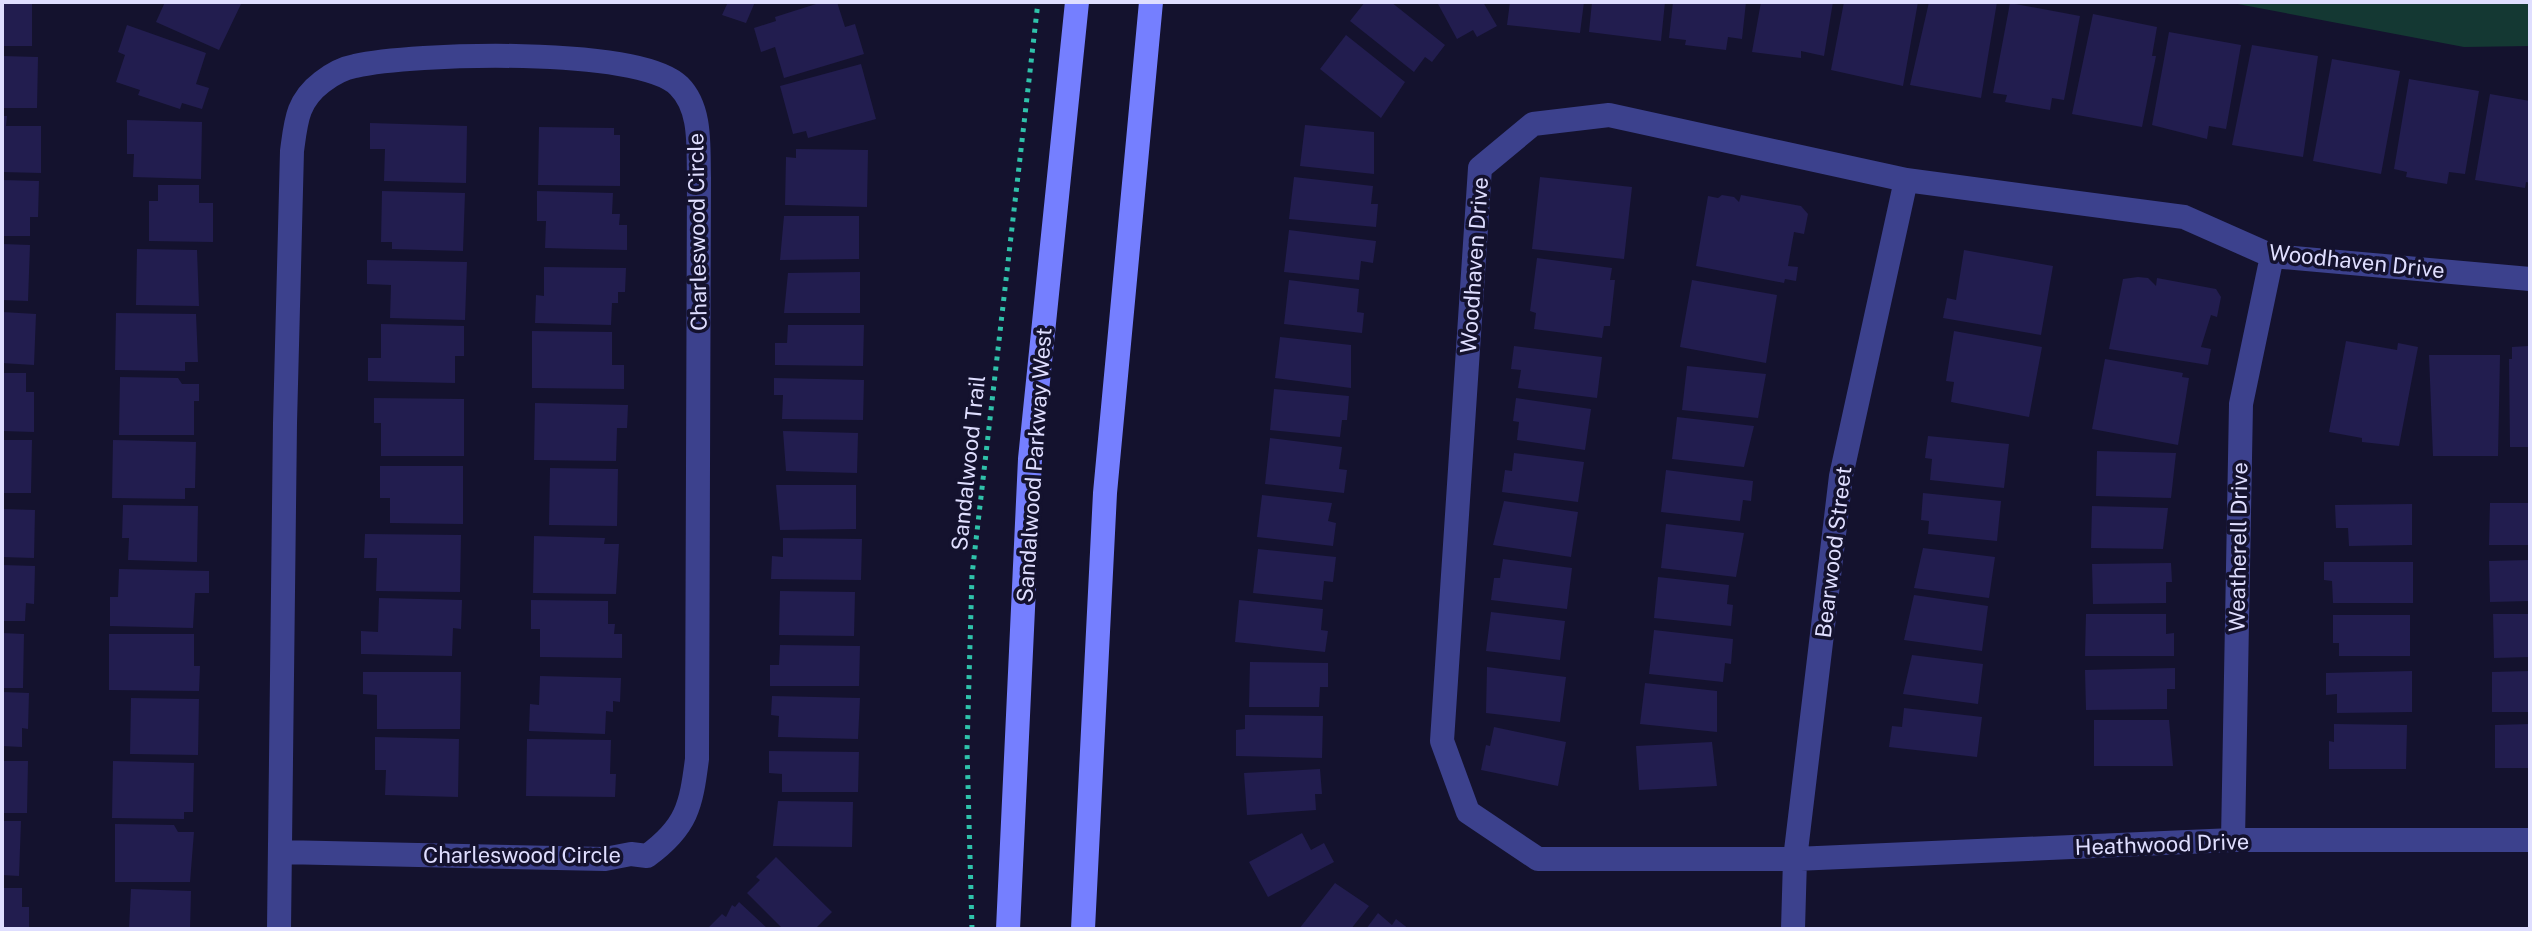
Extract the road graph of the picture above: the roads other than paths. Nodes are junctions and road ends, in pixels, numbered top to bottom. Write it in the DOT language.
graph roads {
  1 [pos="1077,2"];
  2 [pos="1151,2"];
  3 [pos="1906,180"];
  4 [pos="2272,256"];
  5 [pos="2530,279"];
  6 [pos="2233,840"];
  7 [pos="2530,840"];
  8 [pos="280,852"];
  9 [pos="1795,859"];
  10 [pos="279,929"];
  11 [pos="1008,929"];
  12 [pos="1083,929"];
  13 [pos="1793,929"];
  1 -- 11 [label="main road, Sandalwood Parkway West"];
  2 -- 12 [label="main road"];
  3 -- 4 [label="street, Woodhaven Drive"];
  3 -- 9 [label="street, Bearwood Street"];
  3 -- 9 [label="street, Woodhaven Drive"];
  4 -- 5 [label="street, Woodhaven Drive"];
  4 -- 6 [label="street, Weatherell Drive"];
  6 -- 7 [label="street, Heathwood Drive"];
  6 -- 9 [label="street, Heathwood Drive"];
  8 -- 8 [label="street, Charleswood Circle"];
  8 -- 10 [label="street, Charleswood Circle"];
  9 -- 13 [label="street, Bearwood Street"];
}
